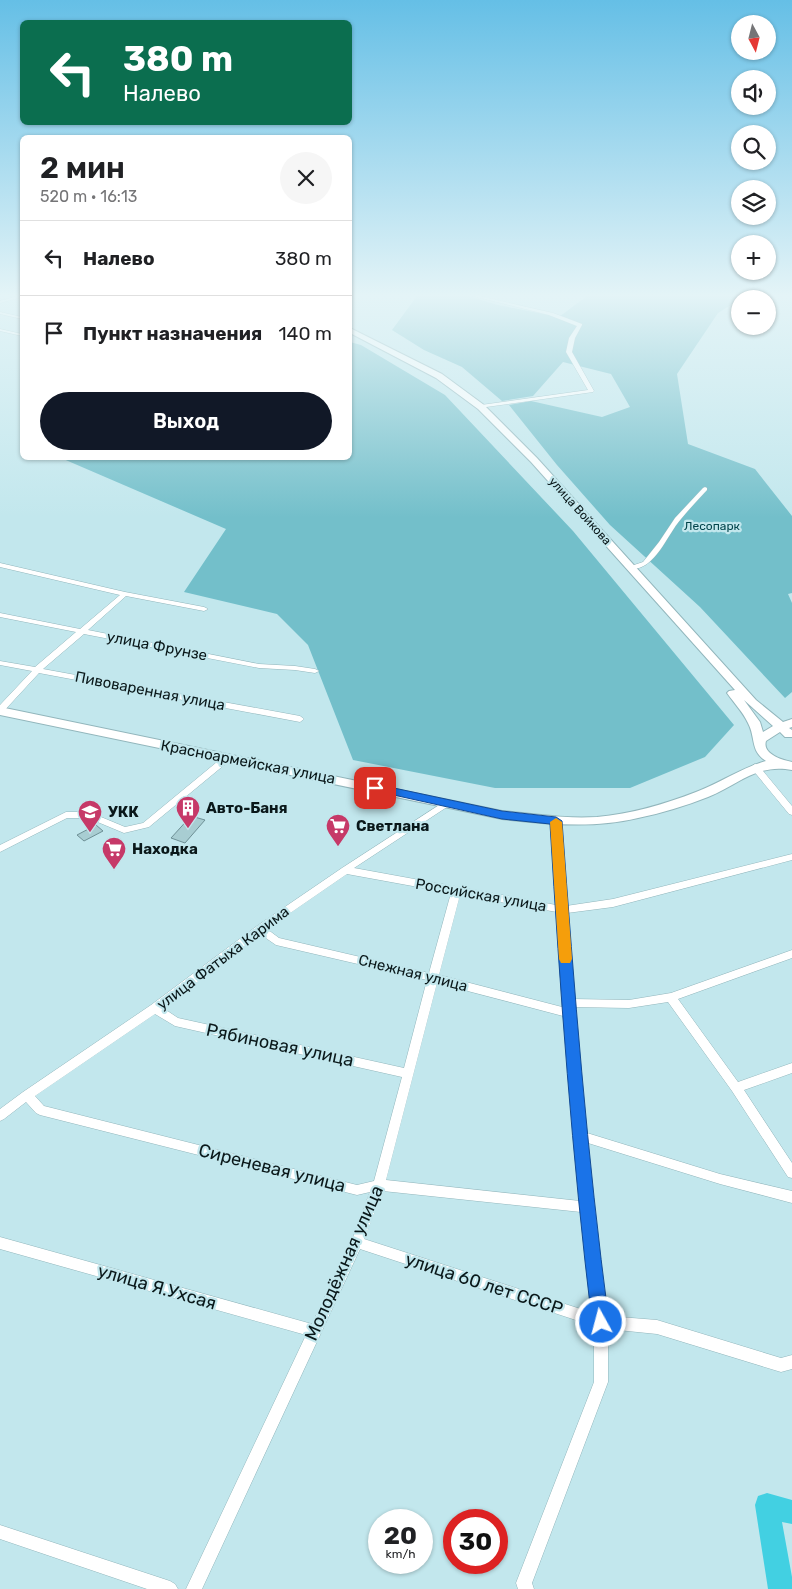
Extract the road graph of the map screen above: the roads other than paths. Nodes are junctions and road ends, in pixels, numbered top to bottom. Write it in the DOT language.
graph roads {
  1 [pos="419,370"];
  2 [pos="428,370"];
  3 [pos="579,370"];
  4 [pos="481,407"];
  5 [pos="705,490"];
  6 [pos="0,565"];
  7 [pos="630,568"];
  8 [pos="125,594"];
  9 [pos="204,609"];
  10 [pos="0,615"];
  11 [pos="83,632"];
  12 [pos="0,663"];
  13 [pos="36,670"];
  14 [pos="315,671"];
  15 [pos="0,710"];
  16 [pos="300,719"];
  17 [pos="785,731"];
  18 [pos="759,743"];
  19 [pos="226,759"];
  20 [pos="789,764"];
  21 [pos="755,767"];
  22 [pos="447,804"];
  23 [pos="792,812"];
  24 [pos="556,821"];
  25 [pos="0,849"];
  26 [pos="792,857"];
  27 [pos="345,870"];
  28 [pos="456,891"];
  29 [pos="562,910"];
  30 [pos="260,929"];
  31 [pos="792,954"];
  32 [pos="434,978"];
  33 [pos="671,997"];
  34 [pos="155,1008"];
  35 [pos="568,1008"];
  36 [pos="792,1068"];
  37 [pos="409,1074"];
  38 [pos="736,1088"];
  39 [pos="27,1095"];
  40 [pos="0,1116"];
  41 [pos="582,1136"];
  42 [pos="792,1173"];
  43 [pos="379,1185"];
  44 [pos="792,1197"];
  45 [pos="586,1207"];
  46 [pos="356,1242"];
  47 [pos="0,1243"];
  48 [pos="601,1322"];
  49 [pos="314,1332"];
  50 [pos="792,1362"];
  51 [pos="0,1532"];
  52 [pos="170,1589"];
  53 [pos="194,1589"];
  54 [pos="526,1589"];
  1 -- 18 [label="main road, улица Войкова"];
  2 -- 4 [label="main road, улица Войкова"];
  3 -- 4 [label="street"];
  4 -- 7 [label="main road, улица Войкова"];
  5 -- 7 [label="street"];
  6 -- 8 [label="street"];
  7 -- 17 [label="main road, улица Войкова"];
  8 -- 9 [label="street"];
  8 -- 11 [label="street"];
  10 -- 11 [label="street, улица Фрунзе"];
  11 -- 13 [label="street"];
  11 -- 14 [label="street, улица Фрунзе"];
  12 -- 13 [label="street, Пивоваренная улица"];
  13 -- 15 [label="street"];
  13 -- 16 [label="street, Пивоваренная улица"];
  15 -- 19 [label="main road, Красноармейская улица"];
  17 -- 18 [label="main road"];
  18 -- 20 [label="main road"];
  18 -- 21 [label="main road"];
  19 -- 22 [label="main road, Красноармейская улица"];
  19 -- 25 [label="street"];
  20 -- 21 [label="main road, Красноармейская улица"];
  21 -- 23 [label="street"];
  21 -- 24 [label="main road, Красноармейская улица"];
  22 -- 24 [label="main road, Красноармейская улица"];
  22 -- 27 [label="street, улица Фатыха Карима"];
  24 -- 29 [label="street"];
  26 -- 29 [label="street, Российская улица"];
  27 -- 28 [label="street, Российская улица"];
  27 -- 30 [label="street, улица Фатыха Карима"];
  28 -- 29 [label="street, Российская улица"];
  28 -- 32 [label="street, Молодёжная улица"];
  29 -- 35 [label="street"];
  30 -- 32 [label="street, Снежная улица"];
  30 -- 34 [label="street, улица Фатыха Карима"];
  31 -- 33 [label="street, Снежная улица"];
  32 -- 35 [label="street, Снежная улица"];
  32 -- 37 [label="street, Молодёжная улица"];
  33 -- 35 [label="street, Снежная улица"];
  33 -- 38 [label="street"];
  34 -- 37 [label="street, Рябиновая улица"];
  34 -- 39 [label="street, улица Фатыха Карима"];
  35 -- 41 [label="street"];
  36 -- 38 [label="street"];
  37 -- 43 [label="street, Молодёжная улица"];
  38 -- 42 [label="street"];
  39 -- 40 [label="street, улица Фатыха Карима"];
  39 -- 43 [label="street, Сиреневая улица"];
  41 -- 44 [label="street"];
  41 -- 45 [label="street"];
  43 -- 45 [label="street, Сиреневая улица"];
  43 -- 46 [label="street, Молодёжная улица"];
  45 -- 48 [label="street"];
  46 -- 48 [label="street, улица 60 лет СССР"];
  46 -- 49 [label="street, Молодёжная улица"];
  47 -- 49 [label="street, улица Я.Ухсая"];
  48 -- 50 [label="street"];
  48 -- 54 [label="street"];
  49 -- 53 [label="street, Молодёжная улица"];
  51 -- 52 [label="street"];
}
